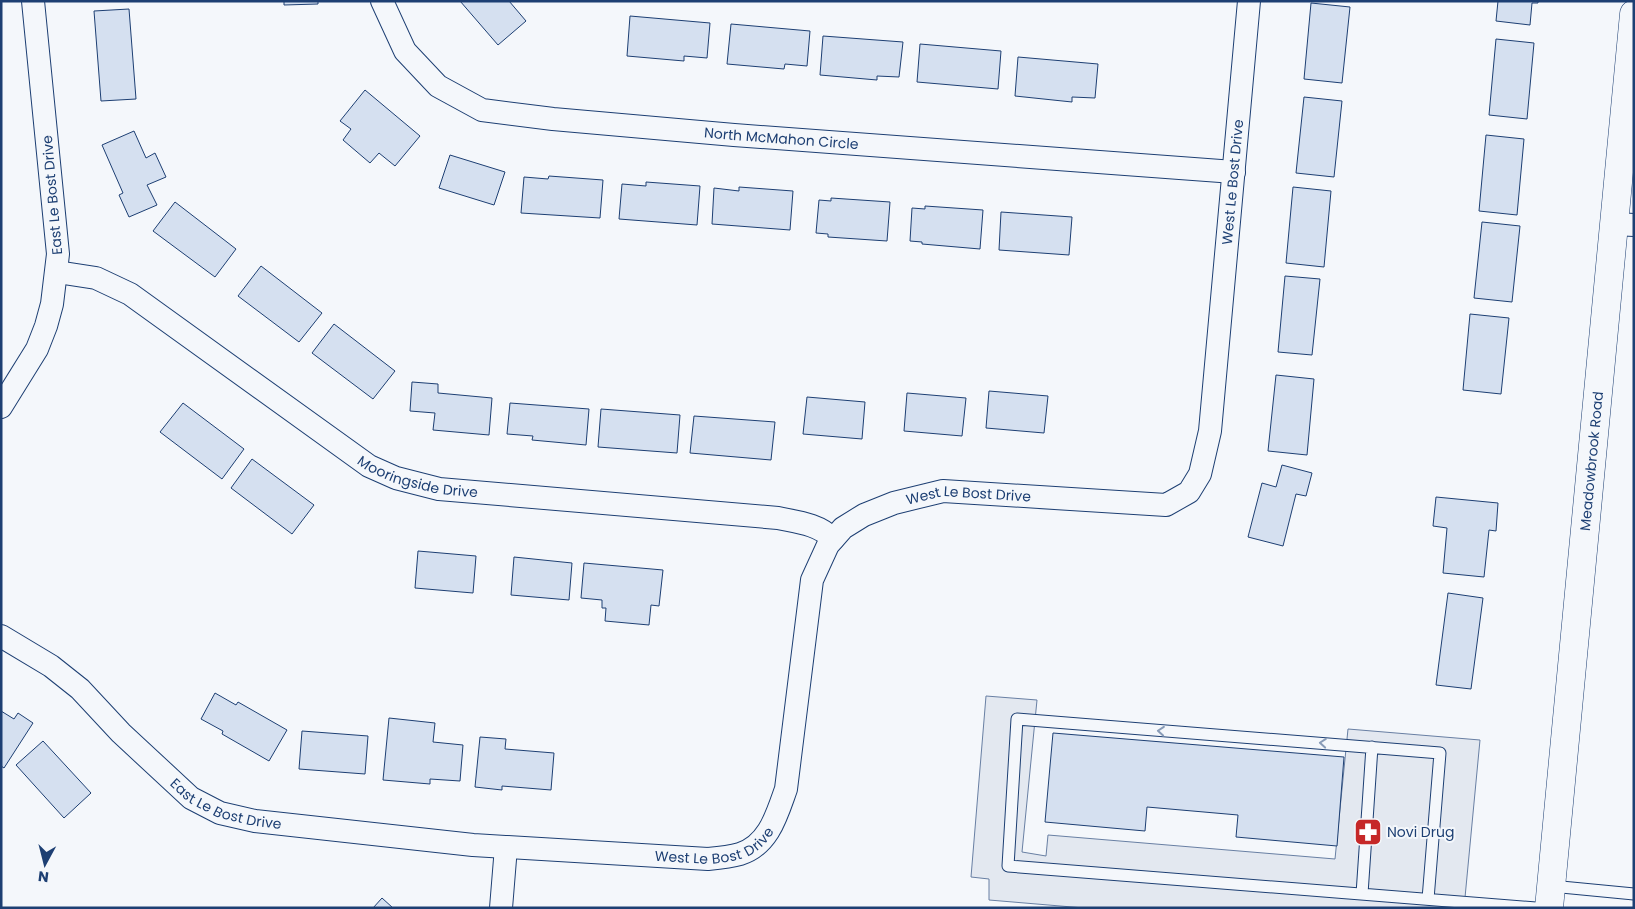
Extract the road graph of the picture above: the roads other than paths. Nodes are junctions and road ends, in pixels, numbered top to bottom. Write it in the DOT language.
graph roads {
  1 [pos="33,1"];
  2 [pos="382,1"];
  3 [pos="1249,1"];
  4 [pos="1634,14"];
  5 [pos="1234,172"];
  6 [pos="1624,225"];
  7 [pos="57,272"];
  8 [pos="1,407"];
  9 [pos="832,539"];
  10 [pos="1,636"];
  11 [pos="1372,747"];
  12 [pos="506,847"];
  13 [pos="1362,894"];
  14 [pos="1634,894"];
  15 [pos="1428,899"];
  16 [pos="1545,900"];
  17 [pos="501,908"];
  1 -- 7 [label="street, East Le Bost Drive"];
  2 -- 5 [label="street, North McMahon Circle"];
  3 -- 5 [label="street, West Le Bost Drive"];
  4 -- 6 [label="street, Meadowbrook Road"];
  5 -- 9 [label="street, West Le Bost Drive"];
  6 -- 16 [label="street, Meadowbrook Road"];
  7 -- 8 [label="street, East Le Bost Drive"];
  7 -- 9 [label="street, Mooringside Drive"];
  9 -- 12 [label="street, West Le Bost Drive"];
  10 -- 12 [label="street, East Le Bost Drive"];
  11 -- 13 [label="lane"];
  11 -- 13 [label="lane, one-way"];
  11 -- 15 [label="lane"];
  12 -- 17 [label="street"];
  13 -- 15 [label="lane"];
  14 -- 16 [label="lane"];
  15 -- 16 [label="lane"];
}
